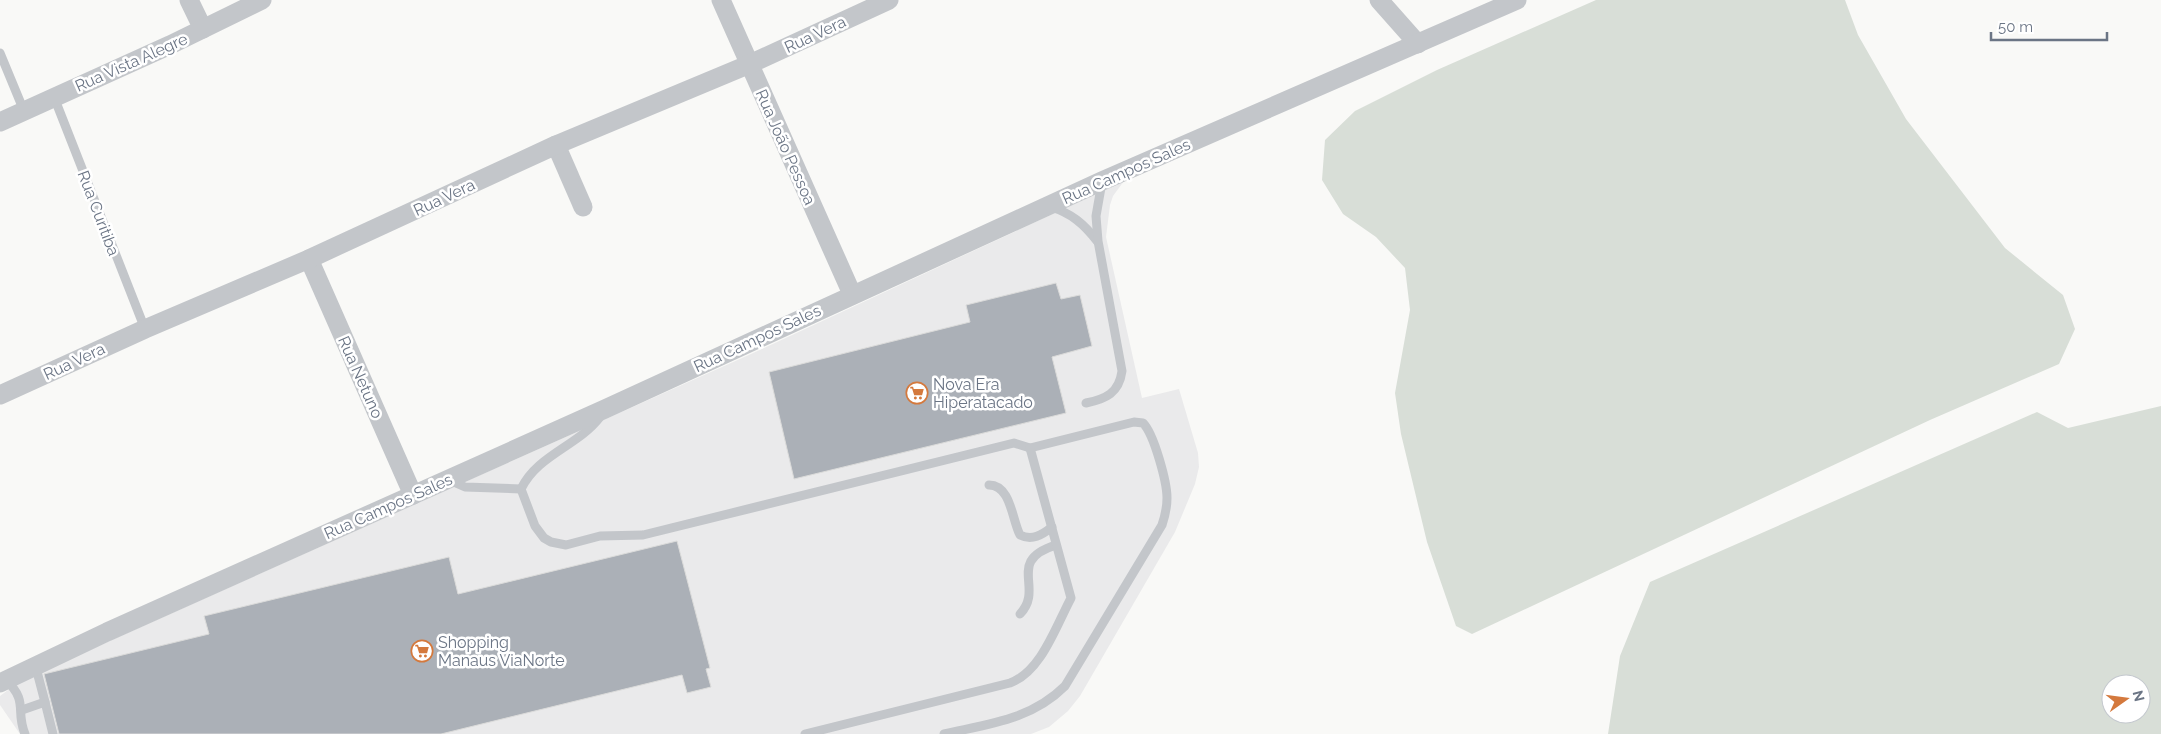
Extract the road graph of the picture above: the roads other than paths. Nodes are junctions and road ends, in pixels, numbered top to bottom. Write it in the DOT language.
graph roads {
  1 [pos="190,0"];
  2 [pos="262,0"];
  3 [pos="721,0"];
  4 [pos="889,0"];
  5 [pos="1379,0"];
  6 [pos="1517,0"];
  7 [pos="203,29"];
  8 [pos="1418,44"];
  9 [pos="0,52"];
  10 [pos="750,64"];
  11 [pos="54,97"];
  12 [pos="24,111"];
  13 [pos="0,122"];
  14 [pos="556,145"];
  15 [pos="1102,181"];
  16 [pos="1048,206"];
  17 [pos="583,207"];
  18 [pos="1098,241"];
  19 [pos="309,259"];
  20 [pos="852,294"];
  21 [pos="145,329"];
  22 [pos="0,395"];
  23 [pos="1086,403"];
  24 [pos="605,409"];
  25 [pos="1030,448"];
  26 [pos="446,479"];
  27 [pos="989,485"];
  28 [pos="521,489"];
  29 [pos="412,495"];
  30 [pos="1052,527"];
  31 [pos="1056,544"];
  32 [pos="1020,614"];
  33 [pos="35,664"];
  34 [pos="3,681"];
  35 [pos="45,702"];
  36 [pos="22,710"];
  37 [pos="25,734"];
  38 [pos="53,734"];
  39 [pos="804,734"];
  40 [pos="944,734"];
  1 -- 7 [label="street"];
  2 -- 7 [label="street, Rua Vista Alegre"];
  3 -- 10 [label="street, Rua João Pessoa"];
  4 -- 10 [label="street, Rua Vera"];
  5 -- 8 [label="street"];
  6 -- 8 [label="street, Rua Campos Sales"];
  7 -- 11 [label="street, Rua Vista Alegre"];
  8 -- 15 [label="street, Rua Campos Sales"];
  9 -- 12 [label="lane"];
  10 -- 14 [label="street, Rua Vera"];
  10 -- 20 [label="street, Rua João Pessoa"];
  11 -- 12 [label="street, Rua Vista Alegre"];
  11 -- 21 [label="lane, Rua Curitiba"];
  12 -- 13 [label="street, Rua Vista Alegre"];
  14 -- 17 [label="street"];
  14 -- 19 [label="street, Rua Vera"];
  15 -- 16 [label="street, Rua Campos Sales"];
  15 -- 18 [label="lane"];
  16 -- 18 [label="lane"];
  16 -- 20 [label="street, Rua Campos Sales"];
  18 -- 23 [label="lane"];
  19 -- 21 [label="street, Rua Vera"];
  19 -- 29 [label="street, Rua Netuno"];
  20 -- 24 [label="street, Rua Campos Sales"];
  21 -- 22 [label="street, Rua Vera"];
  24 -- 26 [label="street, Rua Campos Sales"];
  24 -- 28 [label="lane"];
  25 -- 28 [label="lane"];
  25 -- 30 [label="lane"];
  25 -- 40 [label="lane"];
  26 -- 28 [label="lane"];
  26 -- 29 [label="street, Rua Campos Sales"];
  27 -- 30 [label="lane"];
  29 -- 33 [label="street, Rua Campos Sales"];
  30 -- 31 [label="lane"];
  31 -- 32 [label="lane"];
  31 -- 39 [label="lane"];
  33 -- 34 [label="street, Rua Campos Sales"];
  33 -- 35 [label="lane"];
  34 -- 36 [label="lane"];
  35 -- 36 [label="lane"];
  35 -- 38 [label="lane"];
  36 -- 37 [label="lane"];
}
